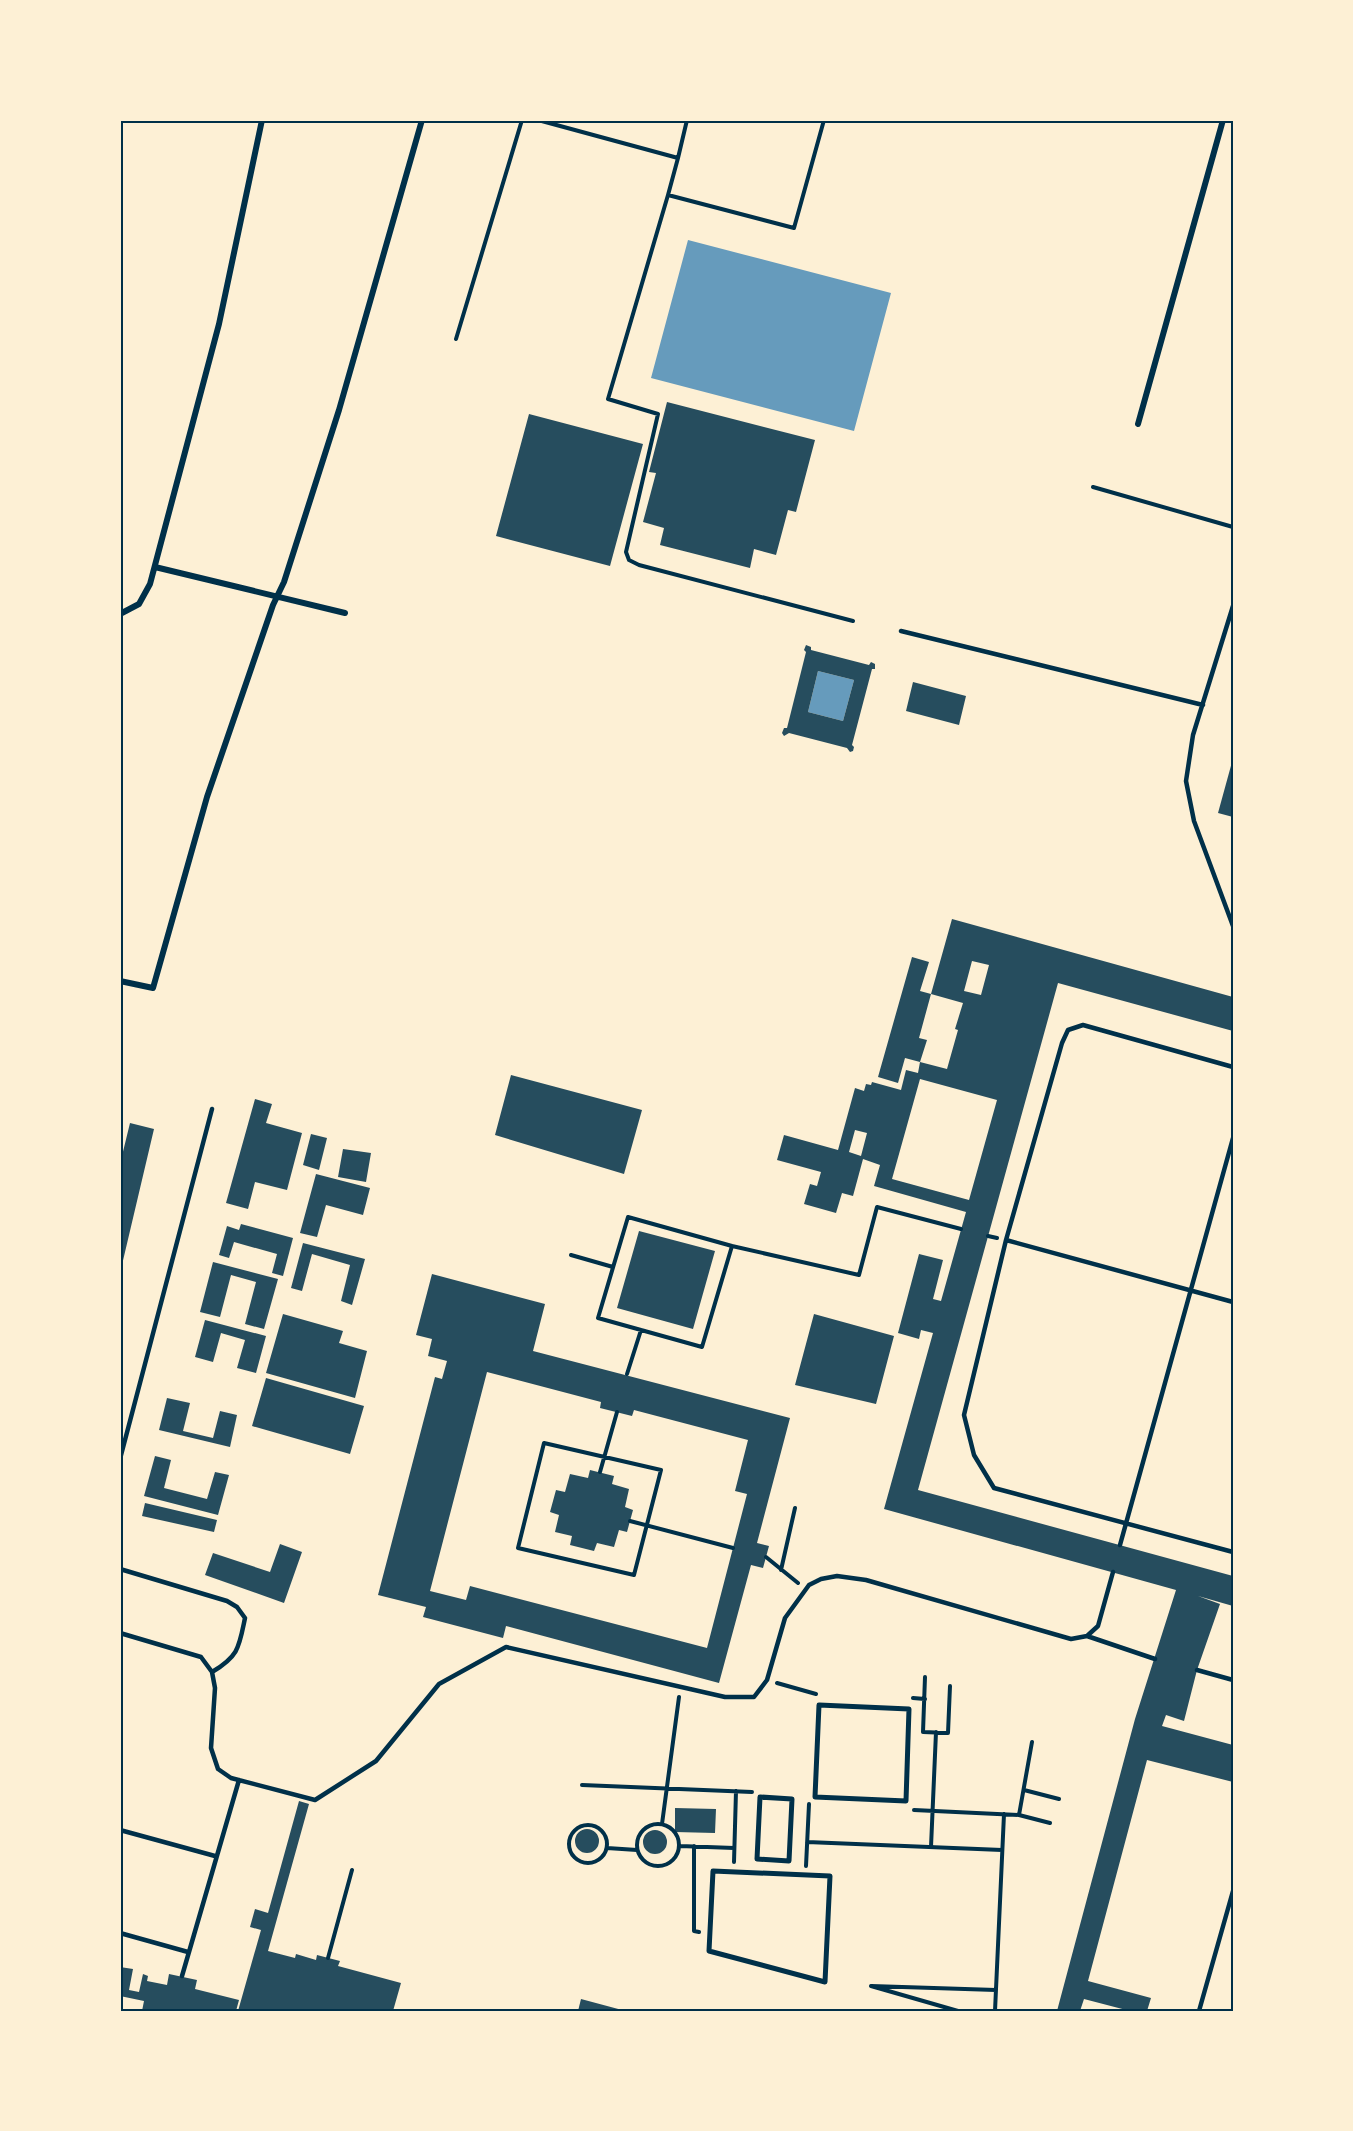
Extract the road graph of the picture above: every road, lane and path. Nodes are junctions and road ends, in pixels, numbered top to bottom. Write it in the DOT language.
graph roads {
  1 [pos="262,120"];
  2 [pos="422,120"];
  3 [pos="522,120"];
  4 [pos="538,120"];
  5 [pos="687,120"];
  6 [pos="824,120"];
  7 [pos="1223,120"];
  8 [pos="678,158"];
  9 [pos="668,195"];
  10 [pos="456,339"];
  11 [pos="1138,424"];
  12 [pos="1093,487"];
  13 [pos="1233,527"];
  14 [pos="155,567"];
  15 [pos="277,597"];
  16 [pos="1233,606"];
  17 [pos="120,614"];
  18 [pos="345,614"];
  19 [pos="853,621"];
  20 [pos="901,631"];
  21 [pos="1203,705"];
  22 [pos="1233,926"];
  23 [pos="120,981"];
  24 [pos="1233,1067"];
  25 [pos="212,1109"];
  26 [pos="1233,1138"];
  27 [pos="961,1229"];
  28 [pos="1006,1240"];
  29 [pos="732,1246"];
  30 [pos="571,1255"];
  31 [pos="613,1267"];
  32 [pos="1190,1290"];
  33 [pos="1233,1302"];
  34 [pos="641,1330"];
  35 [pos="627,1374"];
  36 [pos="617,1412"];
  37 [pos="603,1457"];
  38 [pos="120,1459"];
  39 [pos="600,1472"];
  40 [pos="795,1509"];
  41 [pos="630,1521"];
  42 [pos="1126,1523"];
  43 [pos="647,1525"];
  44 [pos="1120,1545"];
  45 [pos="733,1548"];
  46 [pos="1233,1552"];
  47 [pos="766,1557"];
  48 [pos="120,1569"];
  49 [pos="781,1569"];
  50 [pos="1113,1572"];
  51 [pos="806,1589"];
  52 [pos="120,1633"];
  53 [pos="1087,1636"];
  54 [pos="1155,1659"];
  55 [pos="1197,1670"];
  56 [pos="212,1672"];
  57 [pos="925,1677"];
  58 [pos="1233,1680"];
  59 [pos="950,1686"];
  60 [pos="680,1687"];
  61 [pos="819,1705"];
  62 [pos="936,1732"];
  63 [pos="1032,1743"];
  64 [pos="239,1780"];
  65 [pos="582,1785"];
  66 [pos="666,1788"];
  67 [pos="1024,1790"];
  68 [pos="736,1791"];
  69 [pos="809,1794"];
  70 [pos="758,1795"];
  71 [pos="1059,1799"];
  72 [pos="808,1806"];
  73 [pos="820,1806"];
  74 [pos="910,1810"];
  75 [pos="933,1811"];
  76 [pos="1004,1814"];
  77 [pos="1019,1815"];
  78 [pos="1050,1823"];
  79 [pos="662,1824"];
  80 [pos="120,1830"];
  81 [pos="807,1842"];
  82 [pos="680,1846"];
  83 [pos="694,1846"];
  84 [pos="931,1847"];
  85 [pos="607,1848"];
  86 [pos="734,1848"];
  87 [pos="637,1850"];
  88 [pos="1002,1850"];
  89 [pos="215,1856"];
  90 [pos="352,1870"];
  91 [pos="733,1871"];
  92 [pos="806,1875"];
  93 [pos="1233,1891"];
  94 [pos="120,1934"];
  95 [pos="710,1935"];
  96 [pos="188,1952"];
  97 [pos="328,1958"];
  98 [pos="182,1976"];
  99 [pos="996,1990"];
  100 [pos="958,2011"];
  101 [pos="995,2011"];
  102 [pos="1199,2011"];
  1 -- 14 [label="street"];
  2 -- 15 [label="street"];
  3 -- 10 [label="path"];
  4 -- 8 [label="path"];
  5 -- 8 [label="path"];
  6 -- 9 [label="path"];
  7 -- 11 [label="street"];
  8 -- 9 [label="path"];
  9 -- 19 [label="path"];
  12 -- 13 [label="path"];
  14 -- 15 [label="street"];
  14 -- 17 [label="street"];
  15 -- 18 [label="street"];
  15 -- 23 [label="street"];
  16 -- 21 [label="lane"];
  20 -- 21 [label="lane"];
  21 -- 22 [label="lane"];
  24 -- 28 [label="lane"];
  25 -- 38 [label="lane"];
  26 -- 32 [label="lane"];
  27 -- 29 [label="path"];
  28 -- 32 [label="lane"];
  28 -- 42 [label="lane"];
  29 -- 31 [label="path"];
  29 -- 34 [label="path"];
  30 -- 31 [label="path"];
  31 -- 34 [label="path"];
  32 -- 33 [label="lane"];
  32 -- 42 [label="lane"];
  34 -- 35 [label="path"];
  36 -- 37 [label="path"];
  37 -- 39 [label="path"];
  37 -- 43 [label="path"];
  37 -- 43 [label="path"];
  40 -- 49 [label="path"];
  41 -- 43 [label="path"];
  42 -- 44 [label="lane"];
  42 -- 46 [label="lane"];
  43 -- 45 [label="path"];
  47 -- 49 [label="path"];
  48 -- 56 [label="lane"];
  49 -- 51 [label="path"];
  50 -- 53 [label="lane"];
  51 -- 53 [label="lane"];
  51 -- 60 [label="lane"];
  52 -- 56 [label="lane"];
  53 -- 54 [label="lane"];
  55 -- 58 [label="lane"];
  56 -- 64 [label="lane"];
  57 -- 62 [label="path"];
  59 -- 62 [label="path"];
  60 -- 64 [label="lane"];
  60 -- 66 [label="path"];
  61 -- 61 [label="street"];
  62 -- 75 [label="path"];
  63 -- 67 [label="path"];
  64 -- 89 [label="lane"];
  65 -- 66 [label="path"];
  66 -- 68 [label="path"];
  66 -- 79 [label="path"];
  67 -- 71 [label="path"];
  67 -- 77 [label="path"];
  68 -- 70 [label="path"];
  68 -- 86 [label="path"];
  69 -- 72 [label="path"];
  70 -- 70 [label="street"];
  72 -- 73 [label="path"];
  72 -- 81 [label="path"];
  74 -- 75 [label="path"];
  75 -- 76 [label="path"];
  75 -- 84 [label="path"];
  76 -- 77 [label="path"];
  76 -- 88 [label="path"];
  77 -- 78 [label="path"];
  79 -- 82 [label="path"];
  79 -- 87 [label="path"];
  80 -- 89 [label="lane"];
  81 -- 84 [label="path"];
  81 -- 92 [label="path"];
  82 -- 83 [label="path"];
  82 -- 87 [label="path"];
  83 -- 86 [label="path"];
  83 -- 95 [label="path"];
  84 -- 88 [label="path"];
  85 -- 85 [label="path"];
  85 -- 87 [label="path"];
  86 -- 91 [label="path"];
  88 -- 99 [label="path"];
  89 -- 96 [label="lane"];
  90 -- 97 [label="path"];
  91 -- 92 [label="street"];
  91 -- 95 [label="street"];
  92 -- 95 [label="street"];
  93 -- 102 [label="lane"];
  94 -- 96 [label="lane"];
  96 -- 98 [label="lane"];
  99 -- 100 [label="path"];
  99 -- 101 [label="path"];
}
